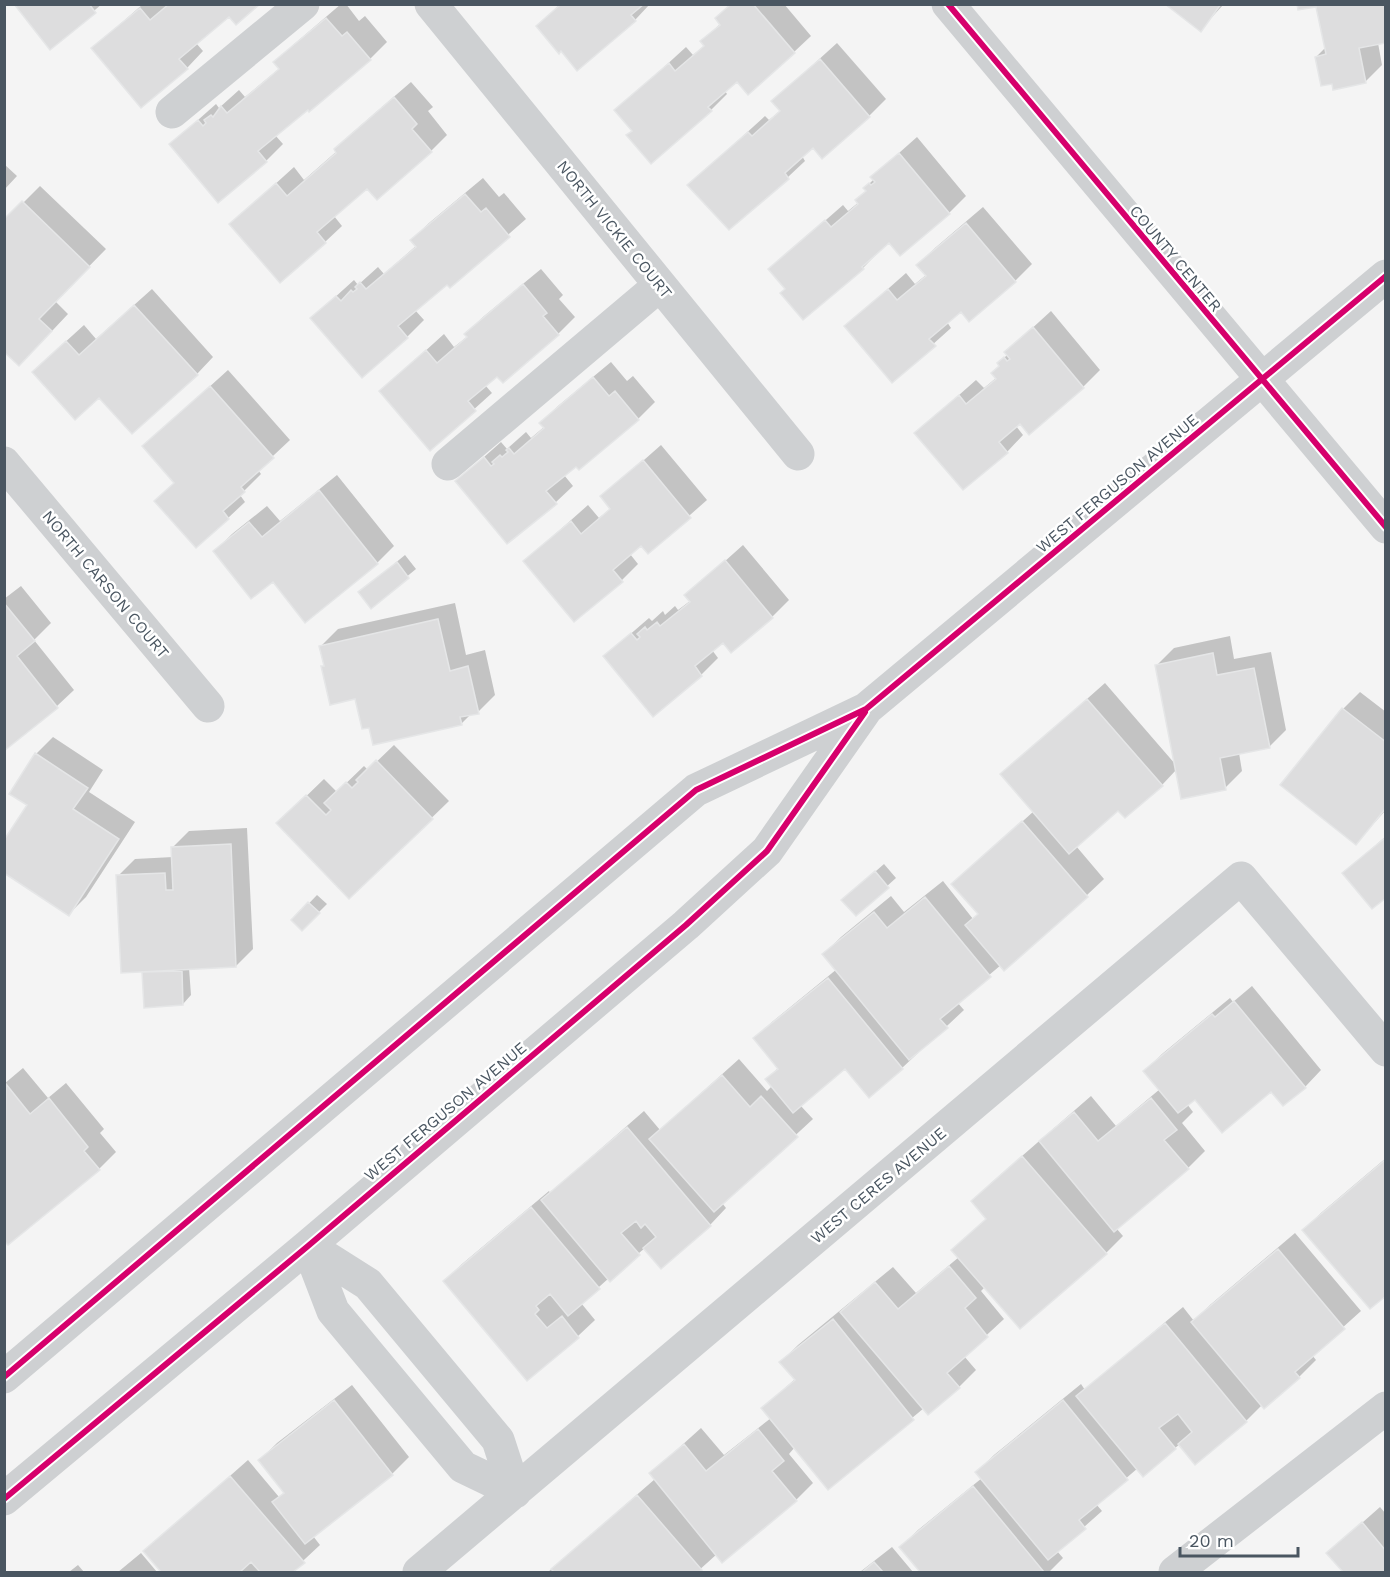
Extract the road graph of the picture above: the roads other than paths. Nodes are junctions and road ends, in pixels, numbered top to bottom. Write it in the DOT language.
graph roads {
  1 [pos="303,4"];
  2 [pos="431,4"];
  3 [pos="948,4"];
  4 [pos="172,112"];
  5 [pos="1386,276"];
  6 [pos="660,285"];
  7 [pos="1261,380"];
  8 [pos="798,454"];
  9 [pos="4,463"];
  10 [pos="448,464"];
  11 [pos="1386,527"];
  12 [pos="208,706"];
  13 [pos="866,710"];
  14 [pos="1386,1050"];
  15 [pos="308,1246"];
  16 [pos="4,1377"];
  17 [pos="1386,1408"];
  18 [pos="514,1492"];
  19 [pos="4,1499"];
  20 [pos="419,1572"];
  21 [pos="1175,1572"];
  1 -- 4 [label="street"];
  2 -- 6 [label="street, NORTH VICKIE COURT"];
  3 -- 7 [label="street, COUNTY CENTER"];
  5 -- 7 [label="street, WEST FERGUSON AVENUE"];
  6 -- 8 [label="street, NORTH VICKIE COURT"];
  6 -- 10 [label="street"];
  7 -- 11 [label="street, COUNTY CENTER"];
  7 -- 13 [label="street, WEST FERGUSON AVENUE"];
  9 -- 12 [label="street, NORTH CARSON COURT"];
  13 -- 15 [label="street, WEST FERGUSON AVENUE"];
  13 -- 16 [label="street, WEST FERGUSON AVENUE"];
  14 -- 18 [label="street, WEST CERES AVENUE"];
  15 -- 18 [label="street"];
  15 -- 18 [label="street"];
  15 -- 19 [label="street, WEST FERGUSON AVENUE"];
  17 -- 21 [label="street"];
  18 -- 20 [label="street, WEST CERES AVENUE"];
}
